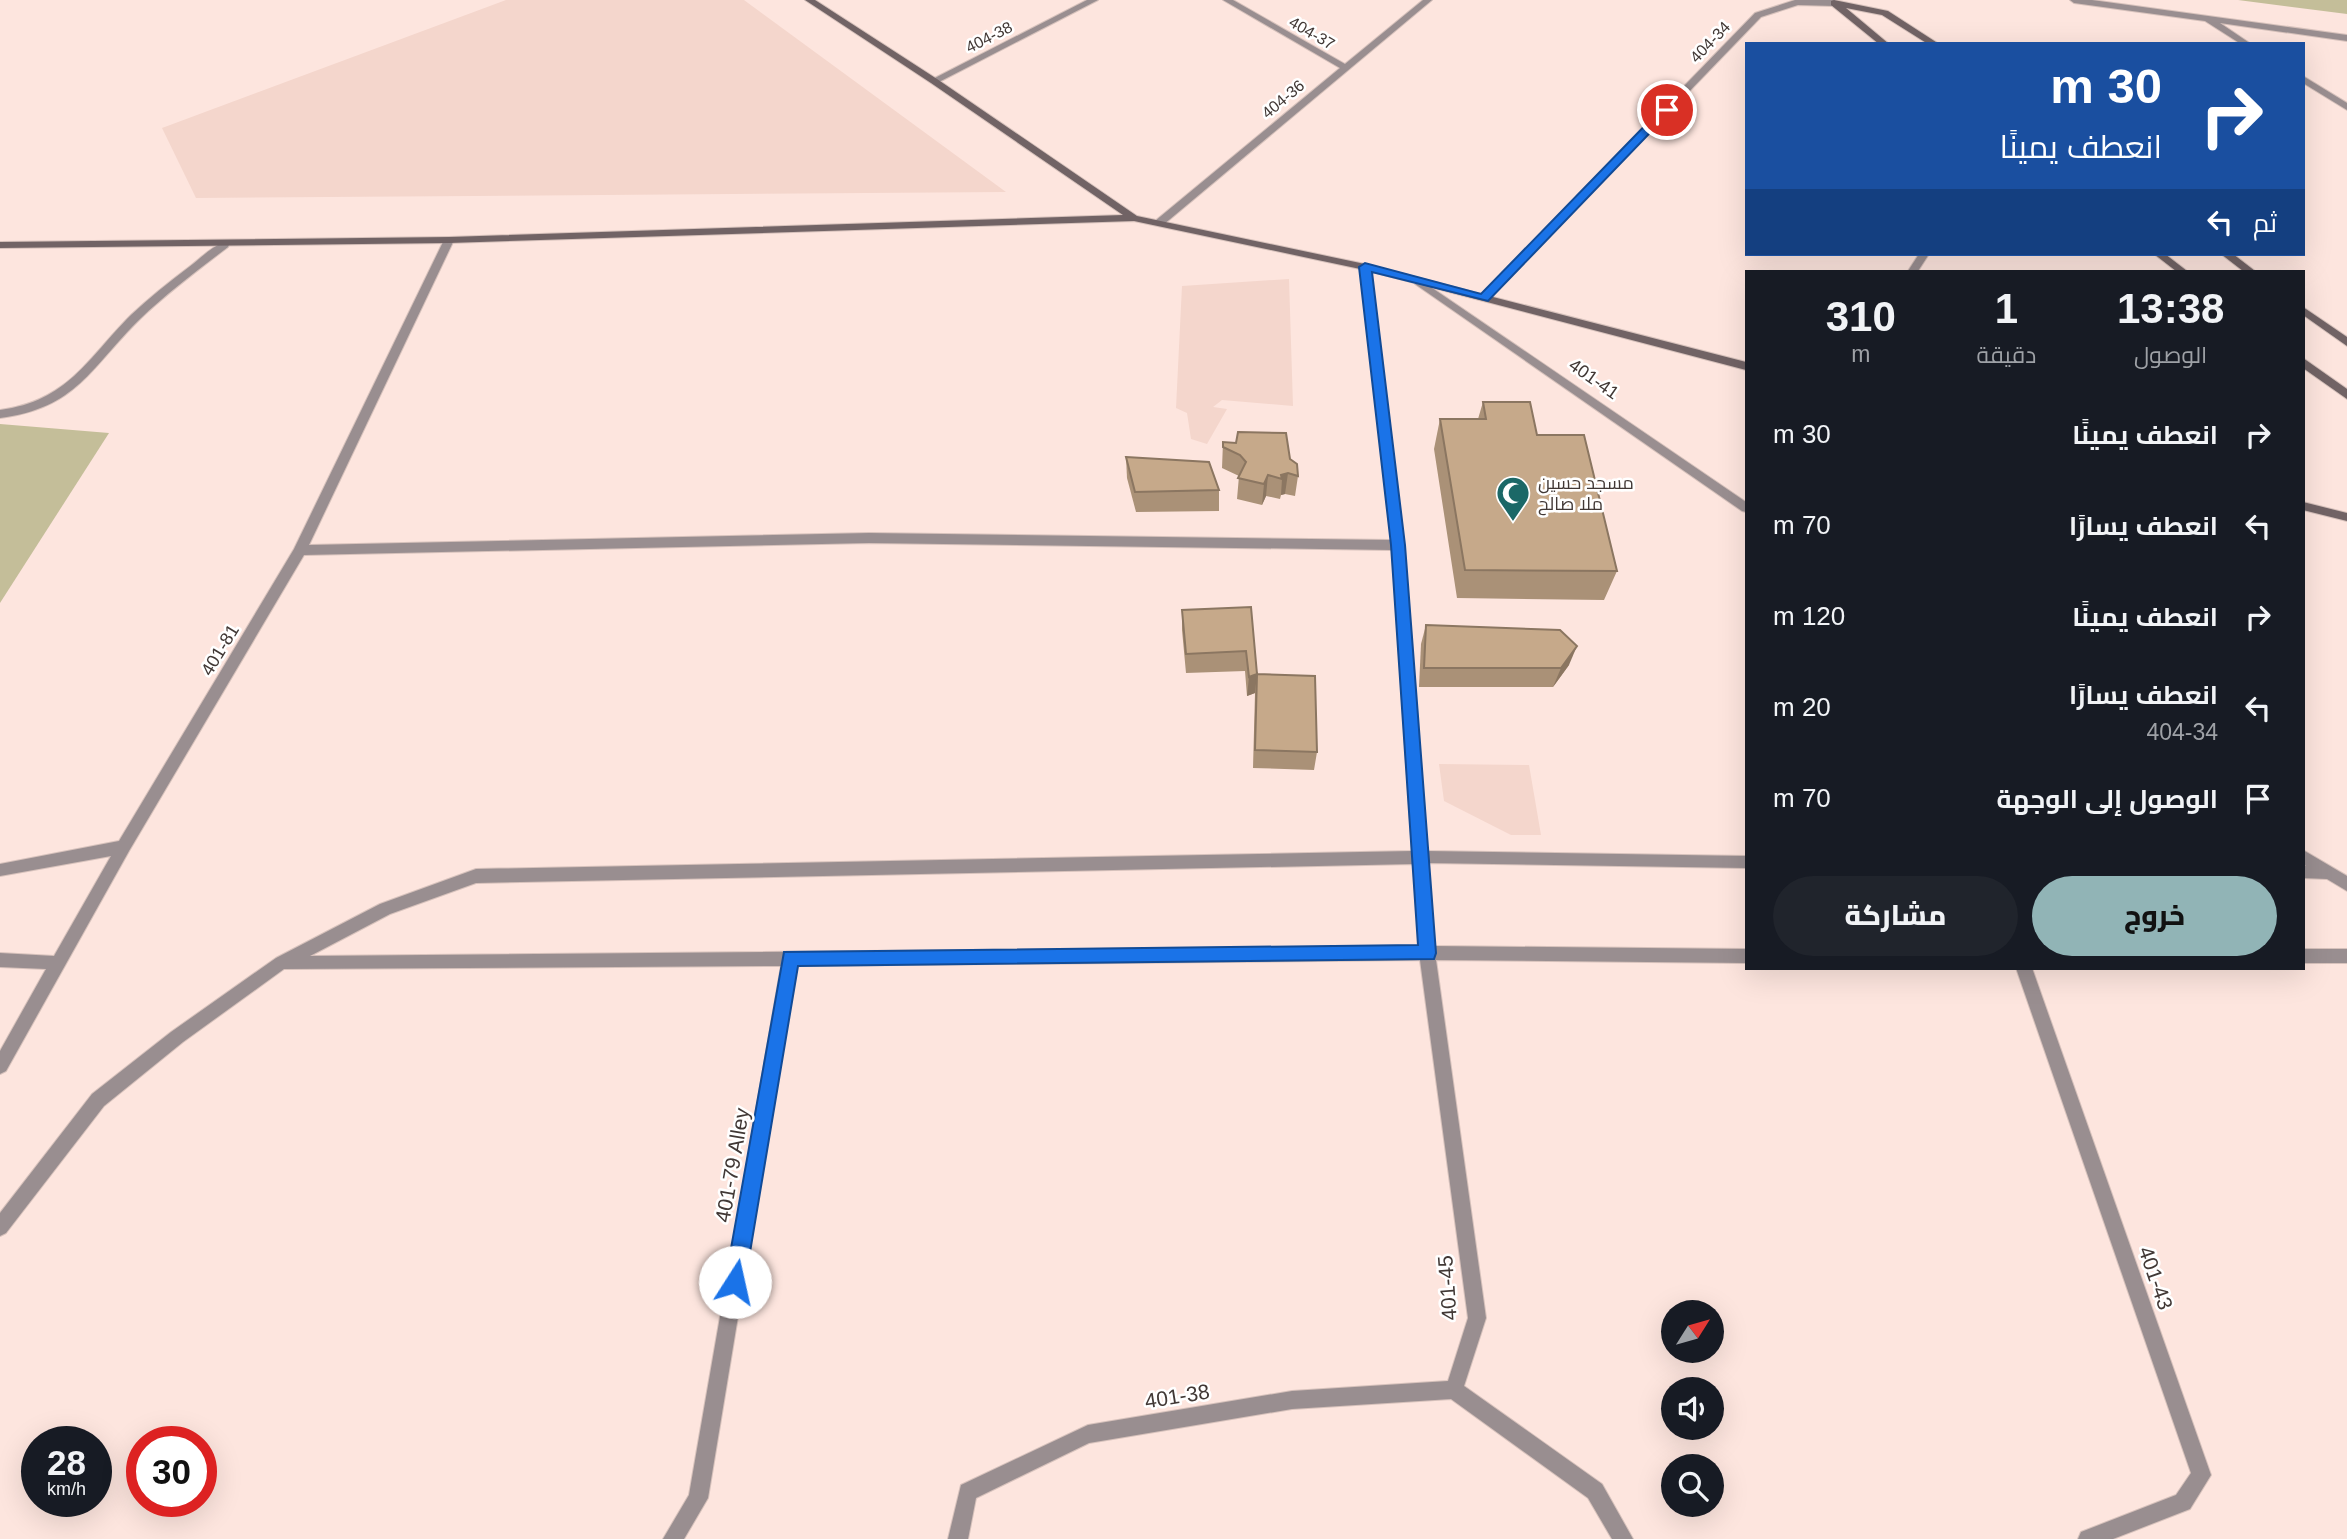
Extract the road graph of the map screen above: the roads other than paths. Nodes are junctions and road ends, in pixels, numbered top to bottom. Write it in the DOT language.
graph roads {
  1 [pos="809,0"];
  2 [pos="1094,0"];
  3 [pos="1227,0"];
  4 [pos="1428,0"];
  5 [pos="2074,0"];
  6 [pos="1834,3"];
  7 [pos="2205,18"];
  8 [pos="2347,38"];
  9 [pos="1883,42"];
  10 [pos="1932,42"];
  11 [pos="2243,42"];
  12 [pos="1346,68"];
  13 [pos="934,80"];
  14 [pos="2305,80"];
  15 [pos="2347,107"];
  16 [pos="1134,218"];
  17 [pos="1159,223"];
  18 [pos="449,240"];
  19 [pos="224,245"];
  20 [pos="0,246"];
  21 [pos="2162,256"];
  22 [pos="2229,256"];
  23 [pos="1365,267"];
  24 [pos="2181,270"];
  25 [pos="2249,270"];
  26 [pos="1419,282"];
  27 [pos="1484,298"];
  28 [pos="2305,311"];
  29 [pos="2347,342"];
  30 [pos="2305,364"];
  31 [pos="1745,366"];
  32 [pos="2347,395"];
  33 [pos="0,414"];
  34 [pos="2305,506"];
  35 [pos="1745,507"];
  36 [pos="2347,517"];
  37 [pos="1398,545"];
  38 [pos="300,550"];
  39 [pos="124,847"];
  40 [pos="1422,857"];
  41 [pos="2305,857"];
  42 [pos="1745,862"];
  43 [pos="0,870"];
  44 [pos="2305,872"];
  45 [pos="2329,873"];
  46 [pos="2347,884"];
  47 [pos="1427,953"];
  48 [pos="1745,956"];
  49 [pos="2305,956"];
  50 [pos="2347,956"];
  51 [pos="790,958"];
  52 [pos="0,960"];
  53 [pos="59,963"];
  54 [pos="281,963"];
  55 [pos="2025,970"];
  56 [pos="0,1066"];
  57 [pos="0,1227"];
  58 [pos="1454,1390"];
  59 [pos="673,1539"];
  60 [pos="958,1539"];
  61 [pos="1623,1539"];
  62 [pos="2088,1539"];
  1 -- 13 [label="street"];
  2 -- 13 [label="street, 404-38"];
  3 -- 12 [label="street, 404-37"];
  4 -- 12 [label="street, 404-36"];
  5 -- 7 [label="street"];
  6 -- 9 [label="street"];
  6 -- 10 [label="street"];
  6 -- 27 [label="street, 404-34"];
  7 -- 8 [label="street"];
  7 -- 11 [label="street"];
  12 -- 17 [label="street, 404-36"];
  13 -- 16 [label="street"];
  14 -- 15 [label="street"];
  16 -- 17 [label="street"];
  16 -- 18 [label="street"];
  17 -- 23 [label="street"];
  18 -- 19 [label="street"];
  18 -- 38 [label="street, 401-81"];
  19 -- 20 [label="street"];
  19 -- 33 [label="street"];
  21 -- 24 [label="street"];
  22 -- 25 [label="street"];
  23 -- 26 [label="street"];
  23 -- 37 [label="street, 401-45"];
  26 -- 27 [label="street"];
  26 -- 35 [label="street, 401-41"];
  27 -- 31 [label="street"];
  28 -- 29 [label="street"];
  30 -- 32 [label="street"];
  34 -- 36 [label="street"];
  37 -- 38 [label="street"];
  37 -- 40 [label="street, 401-45"];
  38 -- 39 [label="street, 401-81"];
  39 -- 43 [label="street"];
  39 -- 53 [label="street, 401-81"];
  40 -- 42 [label="street"];
  40 -- 47 [label="street, 401-45"];
  40 -- 54 [label="street"];
  41 -- 45 [label="street"];
  44 -- 45 [label="street"];
  45 -- 46 [label="street"];
  47 -- 48 [label="street"];
  47 -- 51 [label="street"];
  47 -- 58 [label="street, 401-45"];
  49 -- 50 [label="street"];
  51 -- 54 [label="street"];
  51 -- 59 [label="street, 401-79 Alley"];
  52 -- 53 [label="street"];
  53 -- 56 [label="street, 401-81"];
  54 -- 57 [label="street"];
  55 -- 62 [label="street, 401-43"];
  58 -- 60 [label="street, 401-38"];
  58 -- 61 [label="street"];
}
